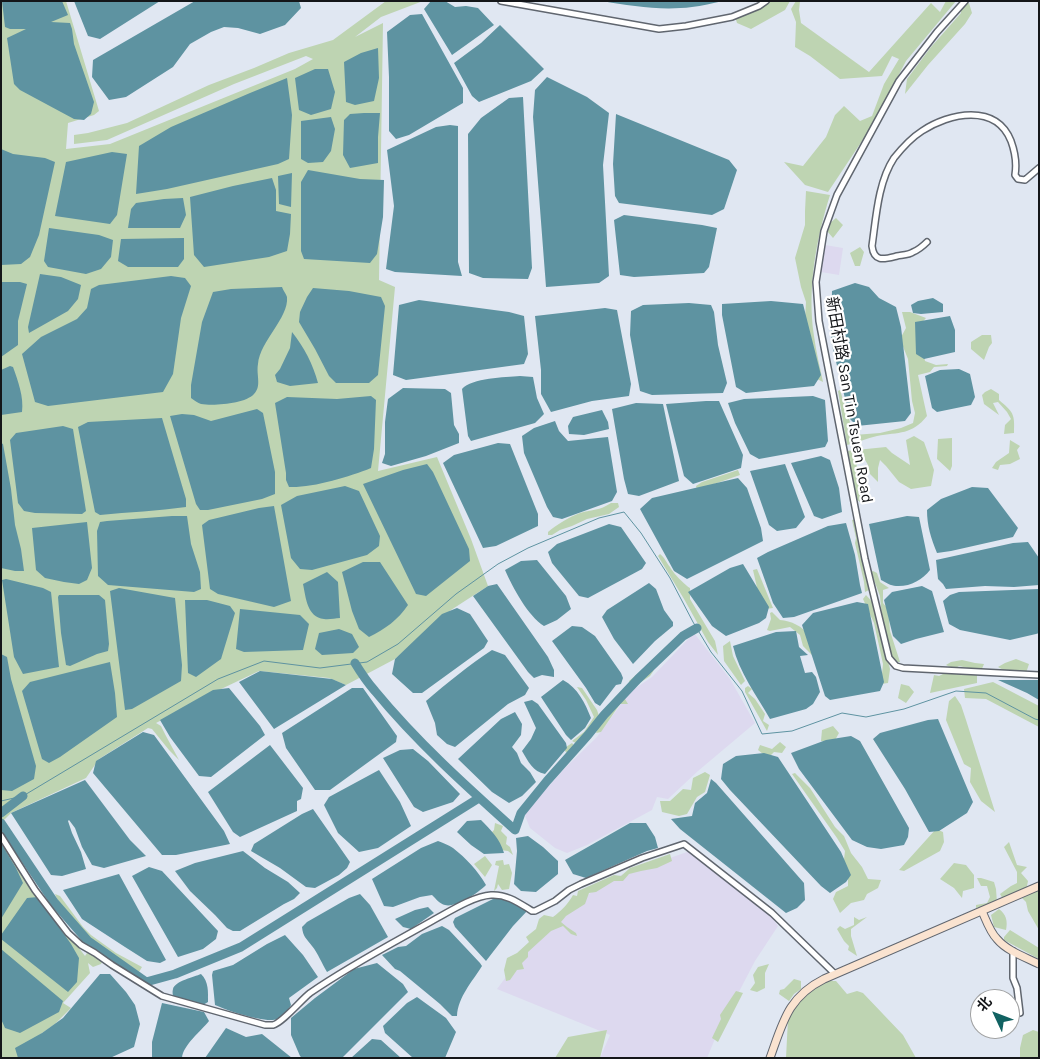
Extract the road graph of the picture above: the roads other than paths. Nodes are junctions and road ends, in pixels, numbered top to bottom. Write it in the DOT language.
graph roads {
  1 [pos="501,1"];
  2 [pos="766,1"];
  3 [pos="965,1"];
  4 [pos="1039,168"];
  5 [pos="927,242"];
  6 [pos="1039,675"];
  7 [pos="1,836"];
  8 [pos="1039,886"];
  9 [pos="982,911"];
  10 [pos="1013,951"];
  11 [pos="1039,964"];
  12 [pos="835,974"];
  13 [pos="1017,989"];
  14 [pos="770,1058"];
  1 -- 2 [label="street"];
  3 -- 6 [label="street, 新田村路 San Tin Tsuen Road"];
  4 -- 5 [label="street"];
  7 -- 12 [label="street"];
  8 -- 9 [label="main road"];
  9 -- 10 [label="main road"];
  9 -- 12 [label="main road"];
  10 -- 11 [label="main road"];
  10 -- 13 [label="street"];
  12 -- 14 [label="main road"];
}
